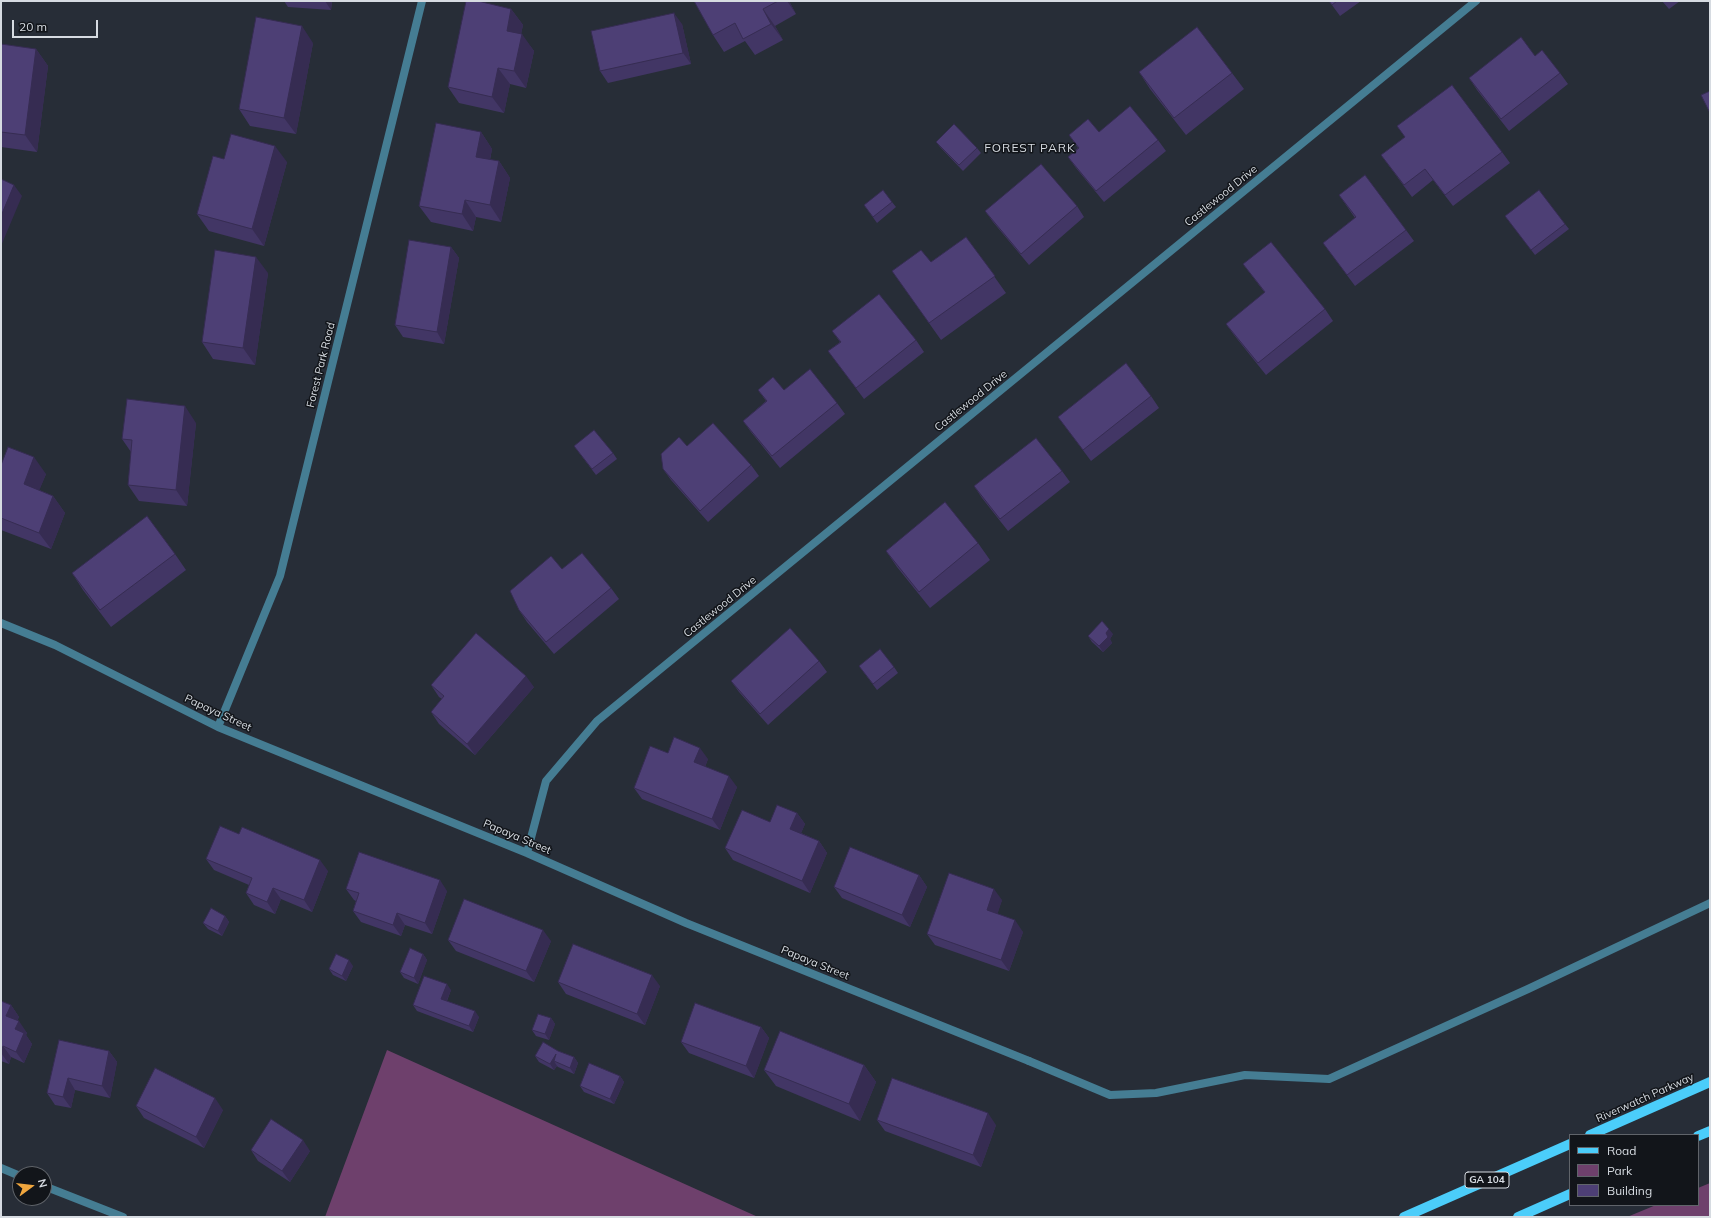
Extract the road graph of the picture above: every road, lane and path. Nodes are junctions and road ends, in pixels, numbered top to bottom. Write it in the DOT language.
graph roads {
  1 [pos="422,1"];
  2 [pos="1476,1"];
  3 [pos="1,623"];
  4 [pos="218,727"];
  5 [pos="527,853"];
  6 [pos="1710,903"];
  7 [pos="1710,1082"];
  8 [pos="1710,1131"];
  9 [pos="1592,1134"];
  10 [pos="1699,1136"];
  11 [pos="1569,1144"];
  12 [pos="1,1168"];
  13 [pos="12,1173"];
  14 [pos="52,1189"];
  15 [pos="1569,1194"];
  16 [pos="116,1216"];
  17 [pos="1404,1217"];
  18 [pos="1518,1217"];
  1 -- 4 [label="street, Forest Park Road"];
  2 -- 5 [label="street, Castlewood Drive"];
  3 -- 4 [label="street, Papaya Street"];
  4 -- 5 [label="street, Papaya Street"];
  5 -- 6 [label="street, Papaya Street"];
  7 -- 9 [label="main road, Riverwatch Parkway"];
  8 -- 10 [label="main road"];
  11 -- 17 [label="main road, GA 104"];
  12 -- 13 [label="street"];
  14 -- 16 [label="street"];
  15 -- 18 [label="main road"];
}
